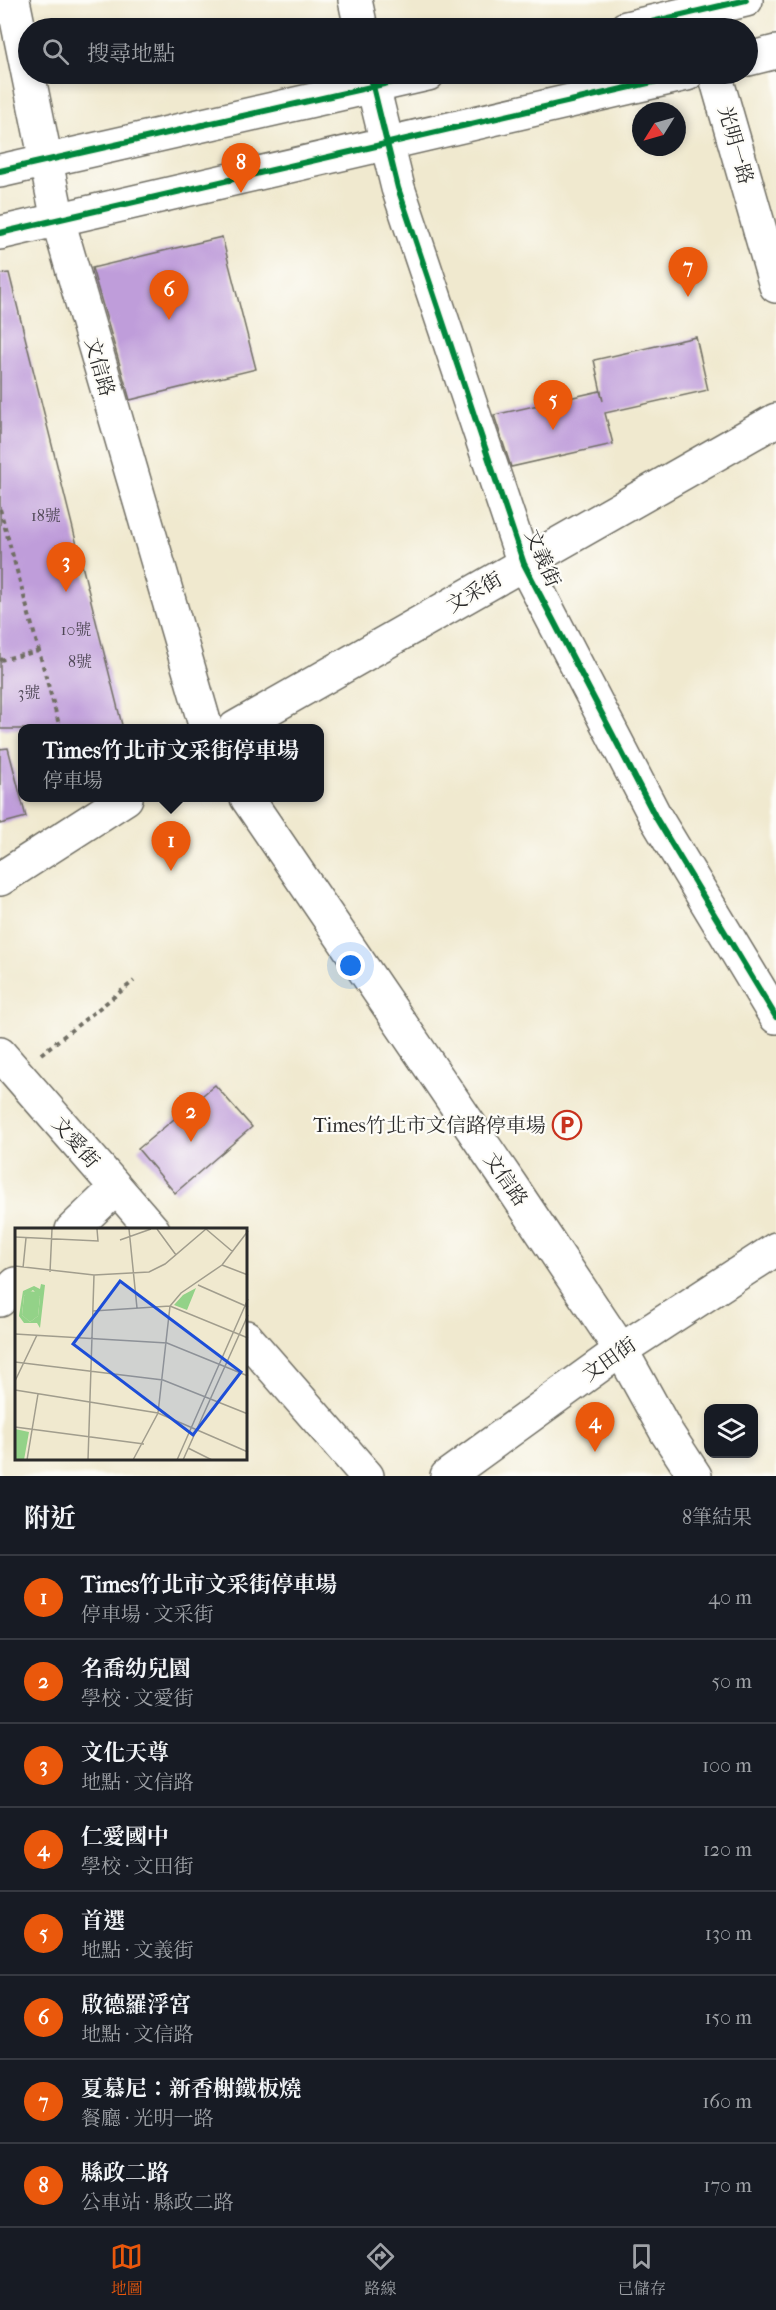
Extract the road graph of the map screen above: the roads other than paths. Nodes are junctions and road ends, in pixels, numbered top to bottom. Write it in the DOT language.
graph roads {
  1 [pos="13,0"];
  2 [pos="355,0"];
  3 [pos="746,0"];
  4 [pos="699,14"];
  5 [pos="359,18"];
  6 [pos="678,18"];
  7 [pos="18,26"];
  8 [pos="776,52"];
  9 [pos="758,56"];
  10 [pos="29,84"];
  11 [pos="356,84"];
  12 [pos="373,84"];
  13 [pos="644,84"];
  14 [pos="718,84"];
  15 [pos="387,143"];
  16 [pos="44,161"];
  17 [pos="0,171"];
  18 [pos="58,220"];
  19 [pos="0,233"];
  20 [pos="776,286"];
  21 [pos="776,420"];
  22 [pos="525,564"];
  23 [pos="205,724"];
  24 [pos="244,724"];
  25 [pos="120,802"];
  26 [pos="250,802"];
  27 [pos="0,879"];
  28 [pos="776,1017"];
  29 [pos="8,1064"];
  30 [pos="116,1188"];
  31 [pos="74,1228"];
  32 [pos="151,1228"];
  33 [pos="776,1249"];
  34 [pos="15,1285"];
  35 [pos="0,1300"];
  36 [pos="248,1339"];
  37 [pos="621,1350"];
  38 [pos="367,1476"];
  39 [pos="447,1476"];
  40 [pos="695,1476"];
  1 -- 7 [label="street, 文信路"];
  2 -- 5 [label="street"];
  3 -- 4 [label="street"];
  4 -- 6 [label="street"];
  8 -- 9 [label="street"];
  10 -- 16 [label="street, 文信路"];
  11 -- 16 [label="street"];
  12 -- 15 [label="street, 文義街"];
  13 -- 15 [label="street"];
  14 -- 20 [label="street, 光明一路"];
  15 -- 18 [label="street"];
  15 -- 22 [label="street, 文義街"];
  16 -- 17 [label="street"];
  16 -- 18 [label="street, 文信路"];
  18 -- 19 [label="street"];
  18 -- 23 [label="street, 文信路"];
  21 -- 22 [label="street, 文采街"];
  22 -- 24 [label="street, 文采街"];
  22 -- 28 [label="street, 文義街"];
  25 -- 27 [label="street"];
  26 -- 37 [label="street, 文信路"];
  29 -- 30 [label="street, 文愛街"];
  30 -- 31 [label="street"];
  30 -- 32 [label="street, 文愛街"];
  33 -- 37 [label="street, 文田街"];
  34 -- 35 [label="street"];
  36 -- 38 [label="street"];
  37 -- 39 [label="street, 文田街"];
  37 -- 40 [label="street, 文信路"];
}
